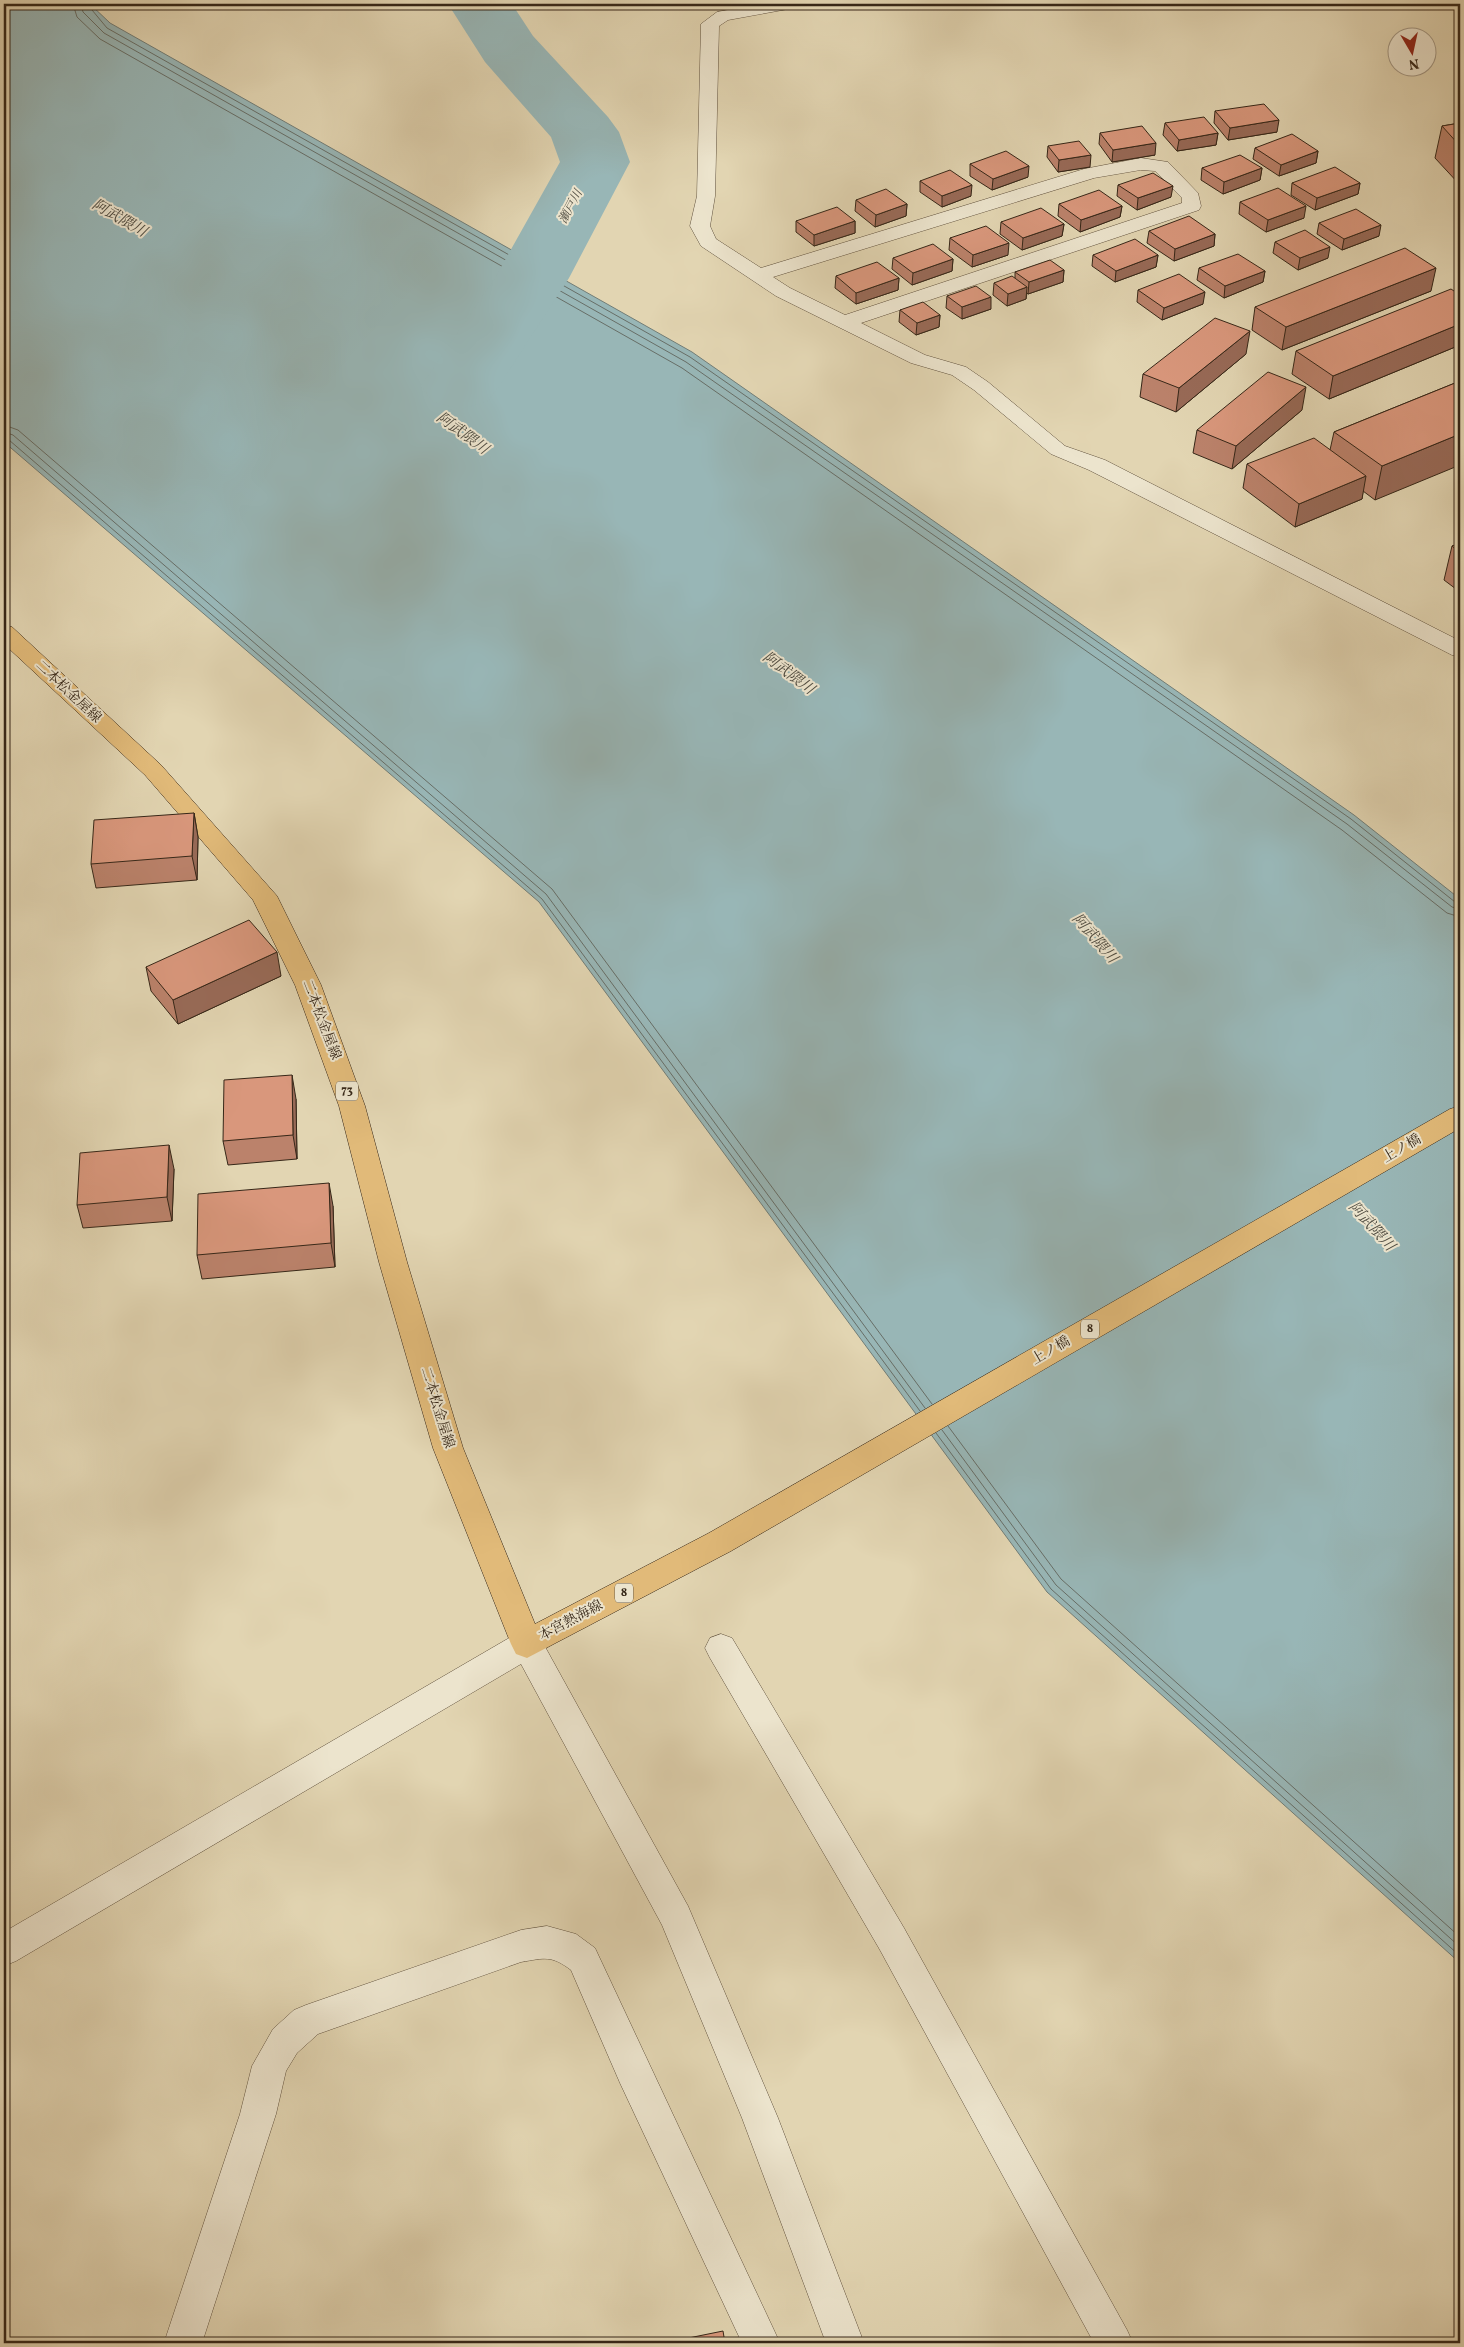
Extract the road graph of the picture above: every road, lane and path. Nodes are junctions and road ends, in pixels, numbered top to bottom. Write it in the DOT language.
graph roads {
  1 [pos="788,4"];
  2 [pos="759,276"];
  3 [pos="844,322"];
  4 [pos="4,632"];
  5 [pos="1460,650"];
  6 [pos="1460,1116"];
  7 [pos="720,1542"];
  8 [pos="527,1644"];
  9 [pos="721,1648"];
  10 [pos="4,1950"];
  11 [pos="183,2343"];
  12 [pos="761,2343"];
  13 [pos="845,2343"];
  14 [pos="1114,2343"];
  1 -- 2 [label="street"];
  2 -- 3 [label="street"];
  2 -- 3 [label="street"];
  3 -- 5 [label="street"];
  4 -- 8 [label="main road, 二本松金屋線 / 73"];
  6 -- 7 [label="main road, 上ノ橋 / 8"];
  7 -- 8 [label="main road, 本宮熱海線 / 8"];
  8 -- 10 [label="street"];
  8 -- 13 [label="street"];
  9 -- 14 [label="street"];
  11 -- 12 [label="street"];
}
